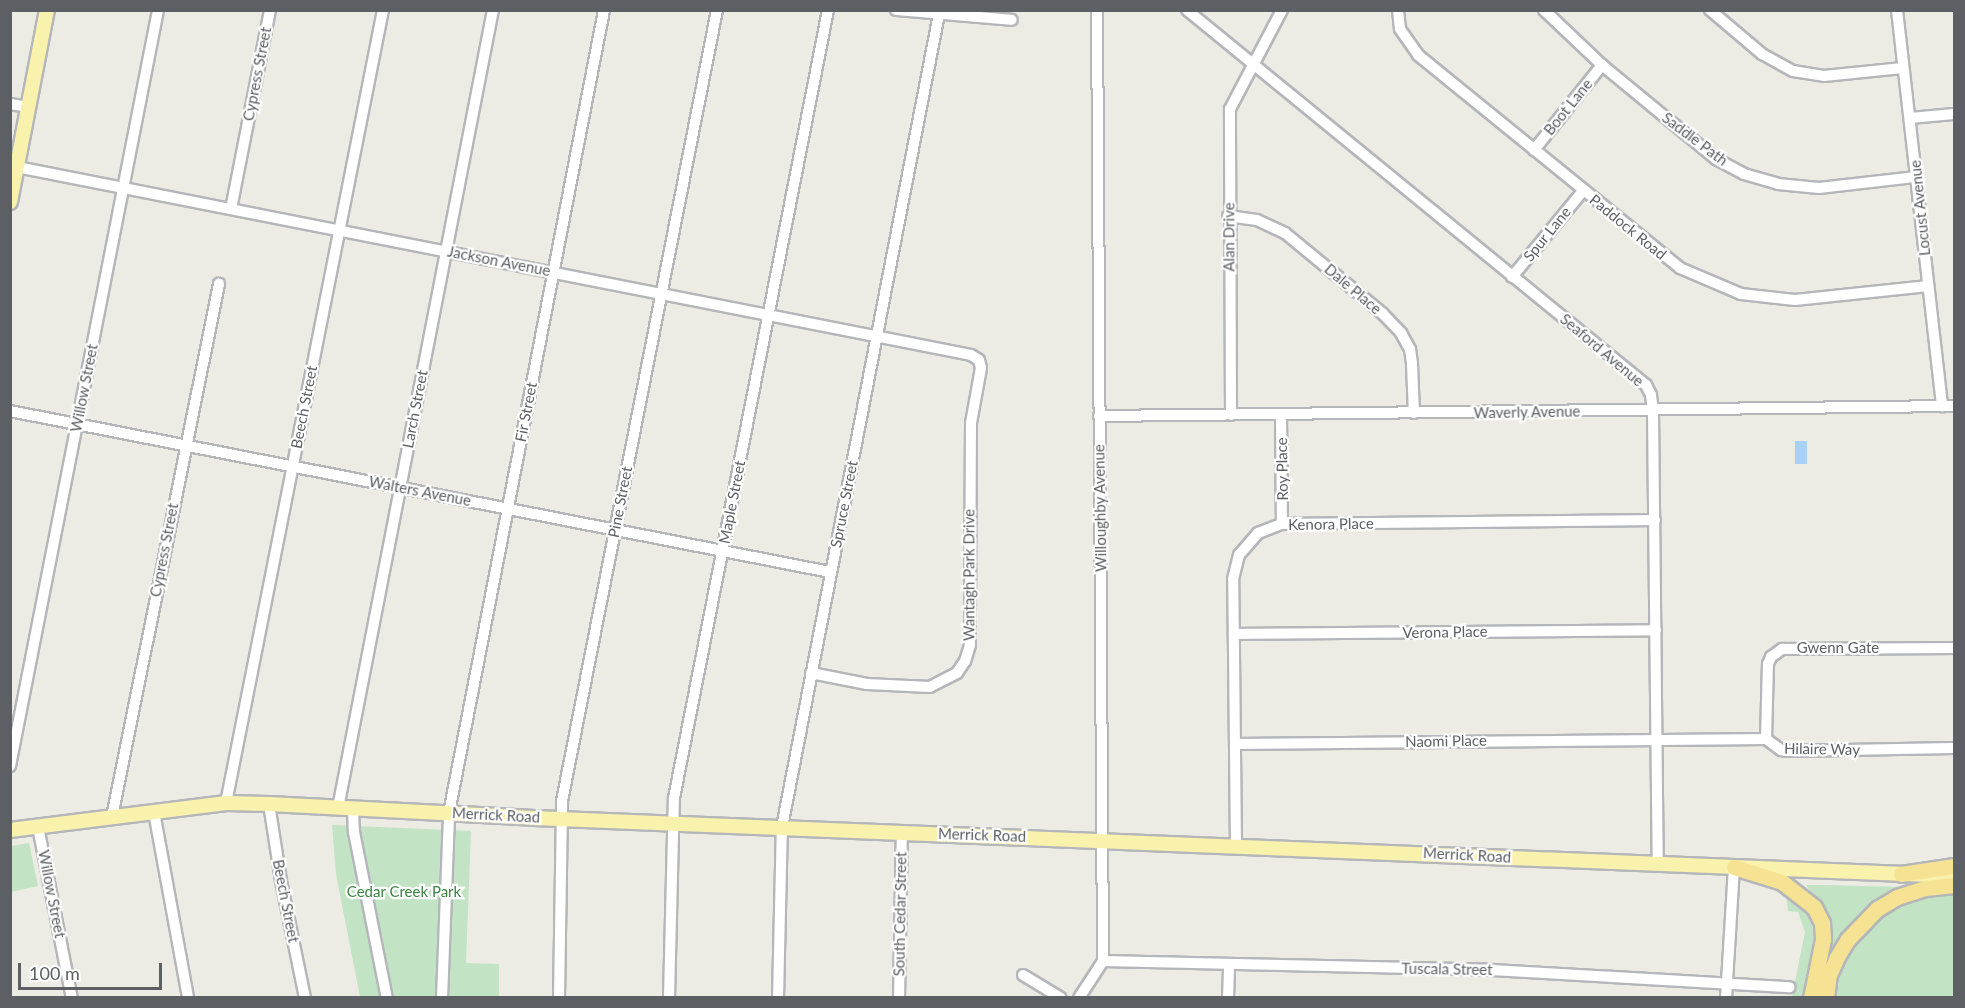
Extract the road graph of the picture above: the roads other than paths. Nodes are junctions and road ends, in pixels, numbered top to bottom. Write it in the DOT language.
graph roads {
  1 [pos="47,10"];
  2 [pos="158,10"];
  3 [pos="270,10"];
  4 [pos="383,10"];
  5 [pos="493,10"];
  6 [pos="604,10"];
  7 [pos="717,10"];
  8 [pos="828,10"];
  9 [pos="896,10"];
  10 [pos="1096,10"];
  11 [pos="1187,10"];
  12 [pos="1282,10"];
  13 [pos="1398,10"];
  14 [pos="1544,10"];
  15 [pos="1710,10"];
  16 [pos="1897,10"];
  17 [pos="939,14"];
  18 [pos="1012,20"];
  19 [pos="1252,63"];
  20 [pos="1602,65"];
  21 [pos="1903,68"];
  22 [pos="10,104"];
  23 [pos="29,107"];
  24 [pos="1954,114"];
  25 [pos="1910,118"];
  26 [pos="1534,150"];
  27 [pos="17,167"];
  28 [pos="1916,177"];
  29 [pos="123,188"];
  30 [pos="1583,191"];
  31 [pos="10,202"];
  32 [pos="231,209"];
  33 [pos="1228,216"];
  34 [pos="338,230"];
  35 [pos="446,251"];
  36 [pos="554,272"];
  37 [pos="1512,277"];
  38 [pos="219,284"];
  39 [pos="1928,286"];
  40 [pos="661,293"];
  41 [pos="769,314"];
  42 [pos="877,335"];
  43 [pos="979,360"];
  44 [pos="1942,406"];
  45 [pos="1954,406"];
  46 [pos="10,411"];
  47 [pos="1653,411"];
  48 [pos="1414,413"];
  49 [pos="1231,415"];
  50 [pos="1281,415"];
  51 [pos="1099,416"];
  52 [pos="77,424"];
  53 [pos="184,445"];
  54 [pos="292,466"];
  55 [pos="400,488"];
  56 [pos="507,508"];
  57 [pos="1655,520"];
  58 [pos="1282,524"];
  59 [pos="615,530"];
  60 [pos="723,551"];
  61 [pos="830,572"];
  62 [pos="1656,630"];
  63 [pos="1234,634"];
  64 [pos="1954,648"];
  65 [pos="811,673"];
  66 [pos="1657,739"];
  67 [pos="1766,739"];
  68 [pos="1235,744"];
  69 [pos="1954,748"];
  70 [pos="10,766"];
  71 [pos="226,803"];
  72 [pos="269,804"];
  73 [pos="338,807"];
  74 [pos="353,808"];
  75 [pos="154,812"];
  76 [pos="449,813"];
  77 [pos="112,817"];
  78 [pos="561,818"];
  79 [pos="674,823"];
  80 [pos="38,827"];
  81 [pos="782,827"];
  82 [pos="10,830"];
  83 [pos="902,831"];
  84 [pos="1104,839"];
  85 [pos="1236,845"];
  86 [pos="1658,864"];
  87 [pos="1954,866"];
  88 [pos="1734,867"];
  89 [pos="1900,874"];
  90 [pos="1954,876"];
  91 [pos="1954,885"];
  92 [pos="1103,961"];
  93 [pos="1229,965"];
  94 [pos="1023,975"];
  95 [pos="1727,984"];
  96 [pos="1790,987"];
  97 [pos="72,998"];
  98 [pos="188,998"];
  99 [pos="305,998"];
  100 [pos="387,998"];
  101 [pos="442,998"];
  102 [pos="559,998"];
  103 [pos="669,998"];
  104 [pos="778,998"];
  105 [pos="899,998"];
  106 [pos="1061,998"];
  107 [pos="1079,998"];
  108 [pos="1228,998"];
  109 [pos="1726,998"];
  110 [pos="1810,998"];
  111 [pos="1826,998"];
  1 -- 23 [label="main road"];
  2 -- 29 [label="street, Willow Street"];
  3 -- 32 [label="street, Cypress Street"];
  4 -- 34 [label="street, Beech Street"];
  5 -- 35 [label="street, Larch Street"];
  6 -- 36 [label="street, Fir Street"];
  7 -- 40 [label="street, Pine Street"];
  8 -- 41 [label="street, Maple Street"];
  9 -- 17 [label="street"];
  10 -- 51 [label="street, Willoughby Avenue"];
  11 -- 19 [label="street, Seaford Avenue"];
  12 -- 19 [label="street, Alan Drive"];
  13 -- 26 [label="street, Paddock Road"];
  14 -- 20 [label="street, Saddle Path"];
  15 -- 21 [label="street"];
  16 -- 21 [label="street, Locust Avenue"];
  17 -- 18 [label="street"];
  17 -- 42 [label="street, Spruce Street"];
  19 -- 33 [label="street, Alan Drive"];
  19 -- 37 [label="street, Seaford Avenue"];
  20 -- 26 [label="street, Boot Lane"];
  20 -- 28 [label="street, Saddle Path"];
  21 -- 25 [label="street, Locust Avenue"];
  22 -- 23 [label="street"];
  23 -- 27 [label="main road"];
  24 -- 25 [label="street"];
  25 -- 28 [label="street, Locust Avenue"];
  26 -- 30 [label="street, Paddock Road"];
  27 -- 29 [label="street, Jackson Avenue"];
  27 -- 31 [label="main road"];
  28 -- 39 [label="street, Locust Avenue"];
  29 -- 32 [label="street, Jackson Avenue"];
  29 -- 52 [label="street, Willow Street"];
  30 -- 37 [label="street, Spur Lane"];
  30 -- 39 [label="street, Paddock Road"];
  32 -- 34 [label="street, Jackson Avenue"];
  33 -- 48 [label="street, Dale Place"];
  33 -- 49 [label="street, Alan Drive"];
  34 -- 35 [label="street, Jackson Avenue"];
  34 -- 54 [label="street, Beech Street"];
  35 -- 36 [label="street, Jackson Avenue"];
  35 -- 55 [label="street, Larch Street"];
  36 -- 40 [label="street, Jackson Avenue"];
  36 -- 56 [label="street, Fir Street"];
  37 -- 47 [label="street, Seaford Avenue"];
  38 -- 53 [label="street, Cypress Street"];
  39 -- 44 [label="street, Locust Avenue"];
  40 -- 41 [label="street, Jackson Avenue"];
  40 -- 59 [label="street, Pine Street"];
  41 -- 42 [label="street, Jackson Avenue"];
  41 -- 60 [label="street, Maple Street"];
  42 -- 43 [label="street, Jackson Avenue"];
  42 -- 61 [label="street, Spruce Street"];
  43 -- 65 [label="street, Wantagh Park Drive"];
  44 -- 45 [label="street, Waverly Avenue"];
  44 -- 47 [label="street, Waverly Avenue"];
  46 -- 52 [label="street, Walters Avenue"];
  47 -- 48 [label="street, Waverly Avenue"];
  47 -- 57 [label="street, Seaford Avenue"];
  48 -- 50 [label="street, Waverly Avenue"];
  49 -- 50 [label="street, Waverly Avenue"];
  49 -- 51 [label="street, Waverly Avenue"];
  50 -- 58 [label="street, Roy Place"];
  51 -- 84 [label="street, Willoughby Avenue"];
  52 -- 53 [label="street, Walters Avenue"];
  52 -- 70 [label="street, Willow Street"];
  53 -- 54 [label="street, Walters Avenue"];
  53 -- 77 [label="street, Cypress Street"];
  54 -- 55 [label="street, Walters Avenue"];
  54 -- 71 [label="street, Beech Street"];
  55 -- 56 [label="street, Walters Avenue"];
  55 -- 73 [label="street, Larch Street"];
  56 -- 59 [label="street, Walters Avenue"];
  56 -- 76 [label="street, Fir Street"];
  57 -- 58 [label="street, Kenora Place"];
  57 -- 62 [label="street, Seaford Avenue"];
  58 -- 63 [label="street, Kenora Place"];
  59 -- 60 [label="street, Walters Avenue"];
  59 -- 78 [label="street, Pine Street"];
  60 -- 61 [label="street, Walters Avenue"];
  60 -- 79 [label="street, Maple Street"];
  61 -- 65 [label="street, Spruce Street"];
  62 -- 63 [label="street, Verona Place"];
  62 -- 66 [label="street, Seaford Avenue"];
  63 -- 68 [label="street, Kenora Place"];
  64 -- 67 [label="street, Gwenn Gate"];
  65 -- 81 [label="street, Spruce Street"];
  66 -- 67 [label="street, Hilaire Way"];
  66 -- 68 [label="street, Naomi Place"];
  66 -- 86 [label="street, Seaford Avenue"];
  67 -- 69 [label="street, Hilaire Way"];
  68 -- 85 [label="street, Kenora Place"];
  71 -- 72 [label="main road, Merrick Road"];
  71 -- 75 [label="main road, Merrick Road"];
  72 -- 73 [label="main road, Merrick Road"];
  72 -- 99 [label="street, Beech Street"];
  73 -- 74 [label="main road, Merrick Road"];
  74 -- 76 [label="main road, Merrick Road"];
  74 -- 100 [label="street"];
  75 -- 77 [label="main road, Merrick Road"];
  75 -- 98 [label="street"];
  76 -- 78 [label="main road, Merrick Road"];
  76 -- 101 [label="street, Fir Street"];
  77 -- 80 [label="main road, Merrick Road"];
  78 -- 79 [label="main road, Merrick Road"];
  78 -- 102 [label="street, Pine Street"];
  79 -- 81 [label="main road, Merrick Road"];
  79 -- 103 [label="street, Maple Street"];
  80 -- 82 [label="main road, Merrick Road"];
  80 -- 97 [label="street, Willow Street"];
  81 -- 83 [label="main road, Merrick Road"];
  81 -- 104 [label="street, Spruce Street"];
  83 -- 84 [label="main road, Merrick Road"];
  83 -- 105 [label="street, South Cedar Street"];
  84 -- 85 [label="main road, Merrick Road"];
  84 -- 92 [label="street, Willoughby Avenue"];
  85 -- 86 [label="main road, Merrick Road"];
  86 -- 88 [label="main road, Merrick Road"];
  87 -- 89 [label="highway"];
  88 -- 89 [label="main road, Merrick Road"];
  88 -- 95 [label="street"];
  88 -- 110 [label="highway"];
  89 -- 90 [label="main road, Merrick Road"];
  91 -- 111 [label="highway"];
  92 -- 93 [label="street, Tuscala Street"];
  92 -- 107 [label="street"];
  93 -- 95 [label="street, Tuscala Street"];
  93 -- 108 [label="street"];
  94 -- 106 [label="street"];
  95 -- 96 [label="street, Tuscala Street"];
  95 -- 109 [label="street"];
}
